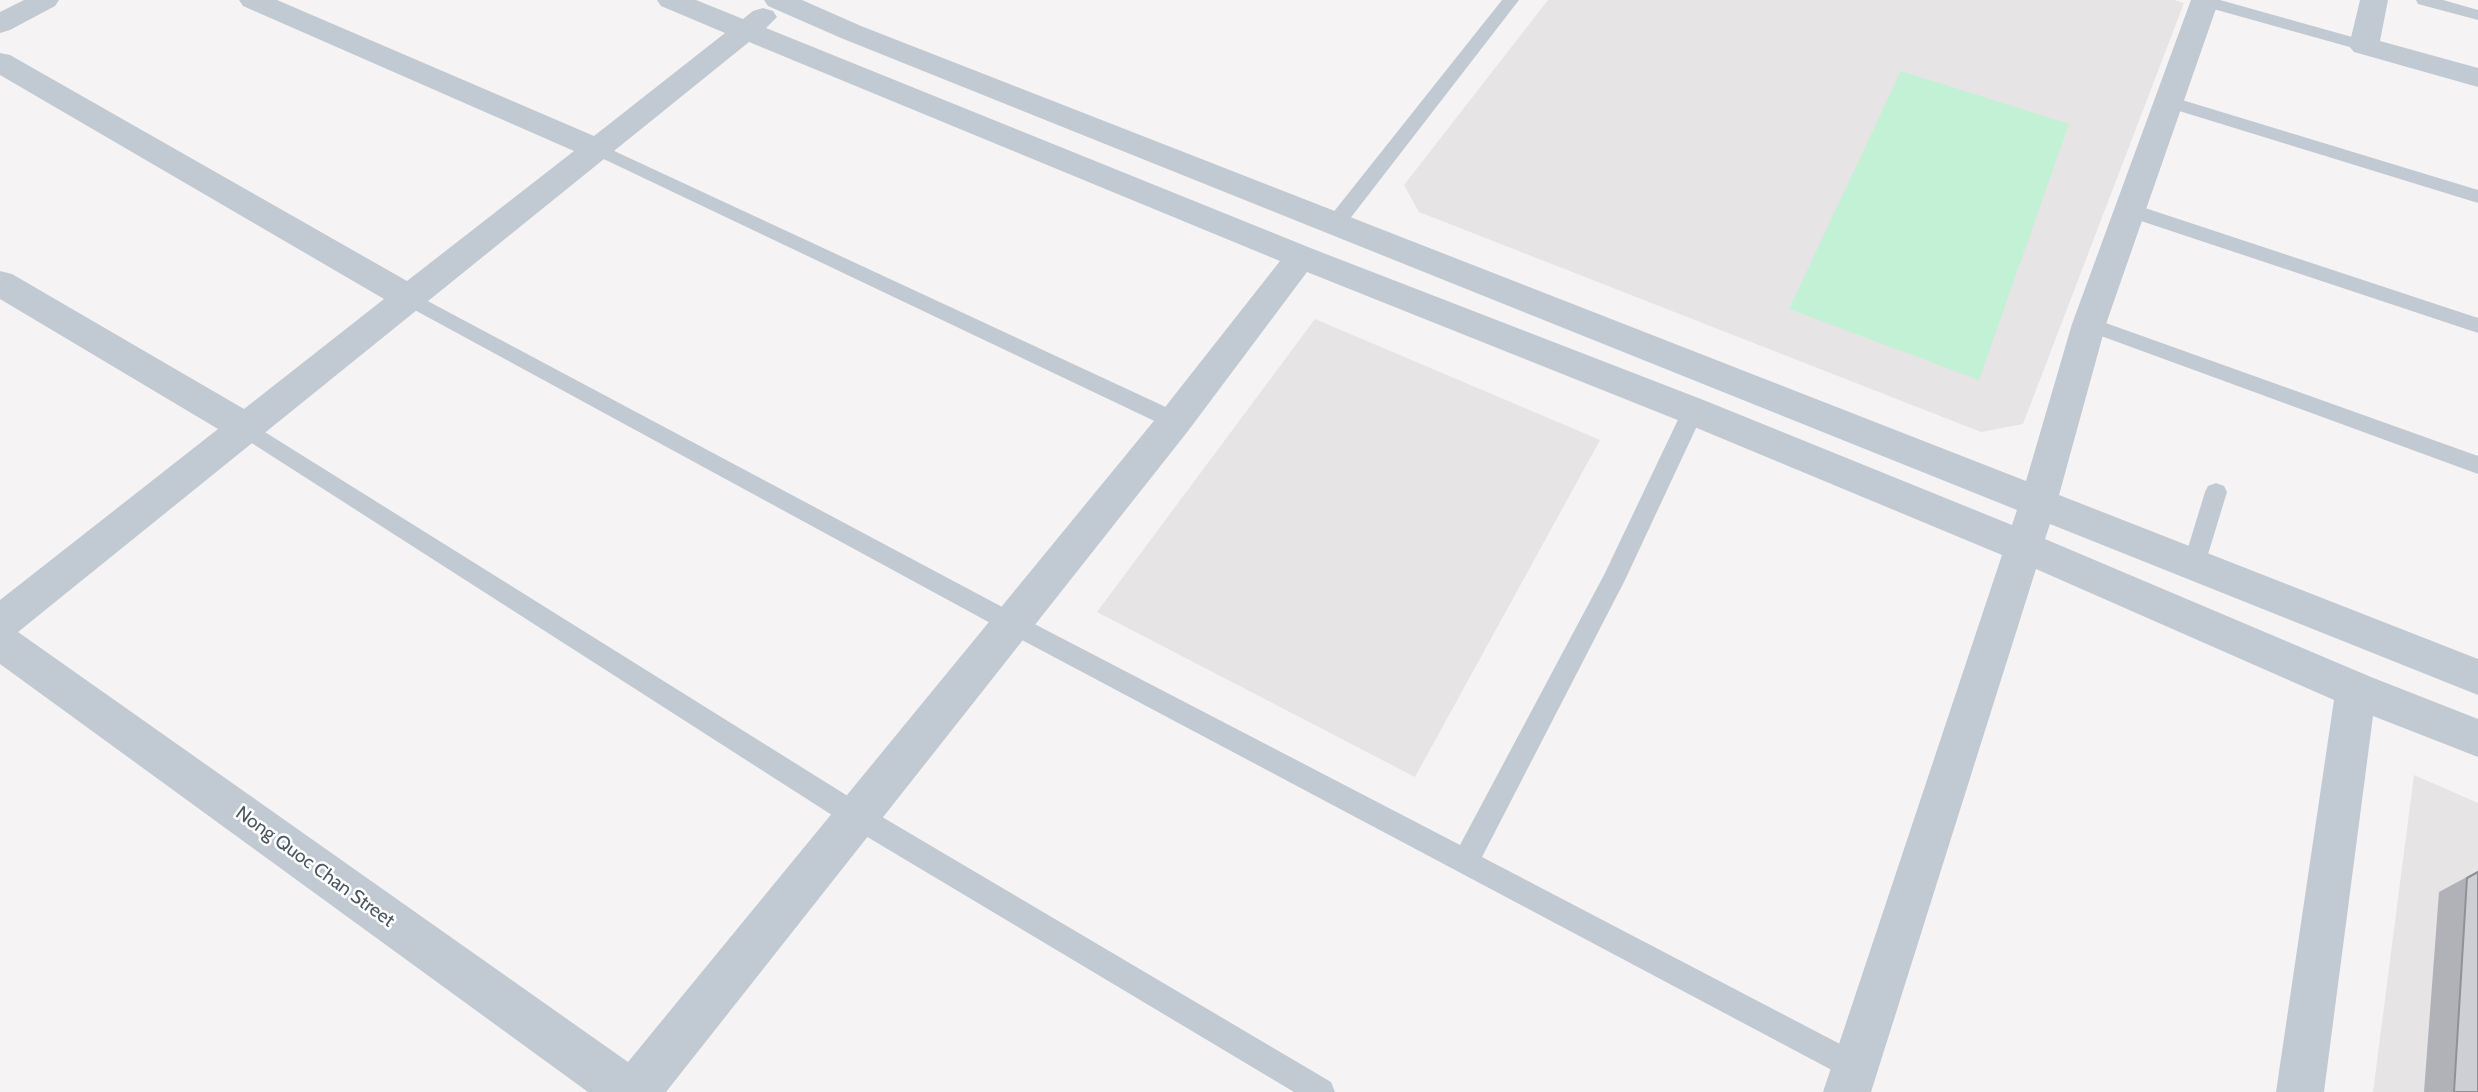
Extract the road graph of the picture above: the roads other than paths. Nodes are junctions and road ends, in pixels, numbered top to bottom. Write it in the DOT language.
graph roads {
  1 [pos="46,0"];
  2 [pos="253,0"];
  3 [pos="671,0"];
  4 [pos="781,0"];
  5 [pos="1511,0"];
  6 [pos="2374,0"];
  7 [pos="2424,0"];
  8 [pos="2205,1"];
  9 [pos="2478,15"];
  10 [pos="0,24"];
  11 [pos="745,31"];
  12 [pos="2364,46"];
  13 [pos="0,62"];
  14 [pos="2478,78"];
  15 [pos="2169,102"];
  16 [pos="597,149"];
  17 [pos="2478,197"];
  18 [pos="2130,211"];
  19 [pos="1335,224"];
  20 [pos="1301,257"];
  21 [pos="0,283"];
  22 [pos="407,297"];
  23 [pos="2089,324"];
  24 [pos="2478,326"];
  25 [pos="1693,411"];
  26 [pos="1175,421"];
  27 [pos="244,427"];
  28 [pos="2478,465"];
  29 [pos="2216,492"];
  30 [pos="2038,503"];
  31 [pos="2024,547"];
  32 [pos="2194,564"];
  33 [pos="0,623"];
  34 [pos="1013,624"];
  35 [pos="0,641"];
  36 [pos="2478,677"];
  37 [pos="2356,690"];
  38 [pos="2478,738"];
  39 [pos="858,817"];
  40 [pos="1466,860"];
  41 [pos="1850,1079"];
  42 [pos="629,1092"];
  43 [pos="635,1092"];
  44 [pos="1321,1092"];
  45 [pos="2300,1092"];
  1 -- 10 [label="street"];
  2 -- 16 [label="street"];
  3 -- 11 [label="street"];
  4 -- 11 [label="street"];
  4 -- 19 [label="street"];
  5 -- 19 [label="lane"];
  6 -- 12 [label="street"];
  7 -- 9 [label="lane"];
  8 -- 12 [label="lane"];
  8 -- 15 [label="street"];
  11 -- 16 [label="street"];
  11 -- 20 [label="street"];
  12 -- 14 [label="street"];
  13 -- 22 [label="street"];
  15 -- 17 [label="lane"];
  15 -- 18 [label="street"];
  16 -- 22 [label="street"];
  16 -- 26 [label="lane"];
  18 -- 23 [label="street"];
  18 -- 24 [label="lane"];
  19 -- 30 [label="street"];
  20 -- 25 [label="street"];
  20 -- 26 [label="street"];
  21 -- 27 [label="street"];
  22 -- 27 [label="street"];
  22 -- 34 [label="lane"];
  23 -- 28 [label="lane"];
  23 -- 30 [label="street"];
  25 -- 31 [label="street"];
  25 -- 40 [label="lane"];
  26 -- 34 [label="street"];
  27 -- 33 [label="street"];
  27 -- 39 [label="lane"];
  29 -- 32 [label="lane"];
  30 -- 31 [label="street"];
  30 -- 32 [label="street"];
  31 -- 37 [label="street"];
  31 -- 41 [label="street"];
  32 -- 36 [label="street"];
  34 -- 39 [label="street"];
  34 -- 40 [label="lane"];
  35 -- 42 [label="street, Nong Quoc Chan Street"];
  37 -- 38 [label="street"];
  37 -- 45 [label="street"];
  39 -- 43 [label="street"];
  39 -- 44 [label="lane"];
  40 -- 41 [label="lane"];
}
